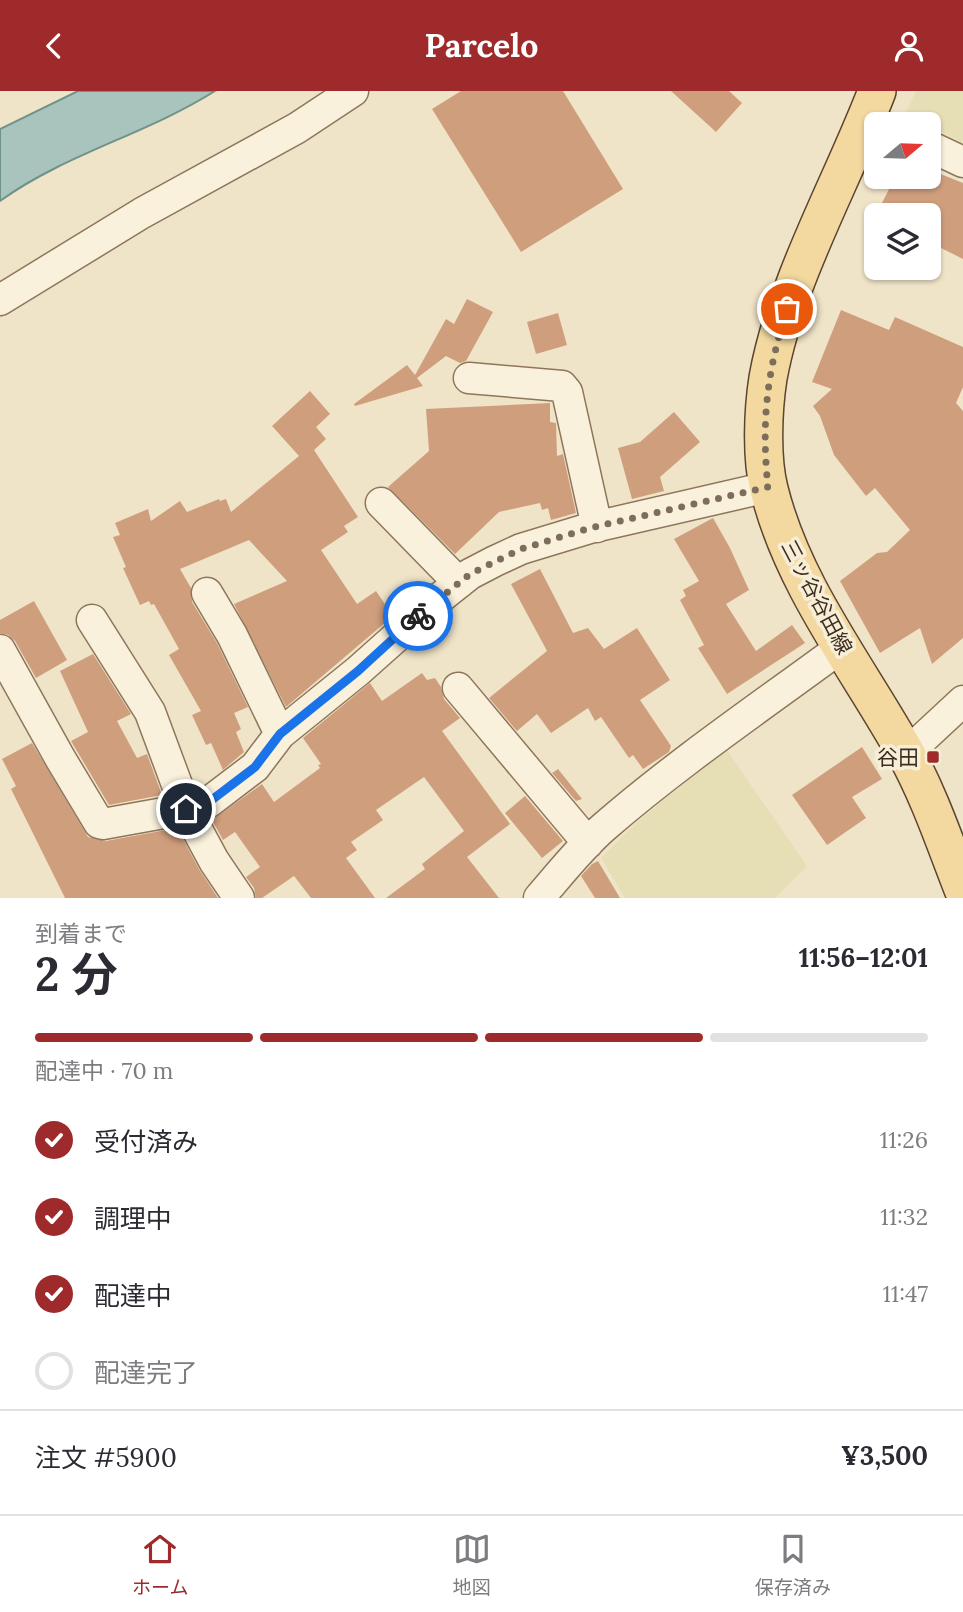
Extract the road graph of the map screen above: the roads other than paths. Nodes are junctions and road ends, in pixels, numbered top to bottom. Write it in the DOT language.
graph roads {
  1 [pos="353,91"];
  2 [pos="876,111"];
  3 [pos="942,152"];
  4 [pos="963,162"];
  5 [pos="0,300"];
  6 [pos="469,378"];
  7 [pos="768,487"];
  8 [pos="381,503"];
  9 [pos="597,527"];
  10 [pos="459,583"];
  11 [pos="206,593"];
  12 [pos="92,620"];
  13 [pos="843,646"];
  14 [pos="0,650"];
  15 [pos="458,688"];
  16 [pos="963,701"];
  17 [pos="280,734"];
  18 [pos="906,754"];
  19 [pos="186,809"];
  20 [pos="588,843"];
  21 [pos="963,889"];
  22 [pos="239,898"];
  23 [pos="539,898"];
  1 -- 5 [label="street"];
  2 -- 7 [label="main road, 三ッ谷谷田線"];
  3 -- 4 [label="street"];
  6 -- 9 [label="street"];
  7 -- 9 [label="street"];
  7 -- 13 [label="main road, 三ッ谷谷田線"];
  8 -- 10 [label="street"];
  9 -- 10 [label="street"];
  10 -- 17 [label="street"];
  11 -- 17 [label="street"];
  12 -- 19 [label="street"];
  13 -- 18 [label="main road, 三ッ谷谷田線"];
  13 -- 20 [label="street"];
  14 -- 19 [label="street"];
  15 -- 20 [label="street"];
  16 -- 18 [label="street"];
  17 -- 19 [label="street"];
  18 -- 21 [label="main road, 三ッ谷谷田線"];
  19 -- 22 [label="street"];
  20 -- 23 [label="street"];
}
